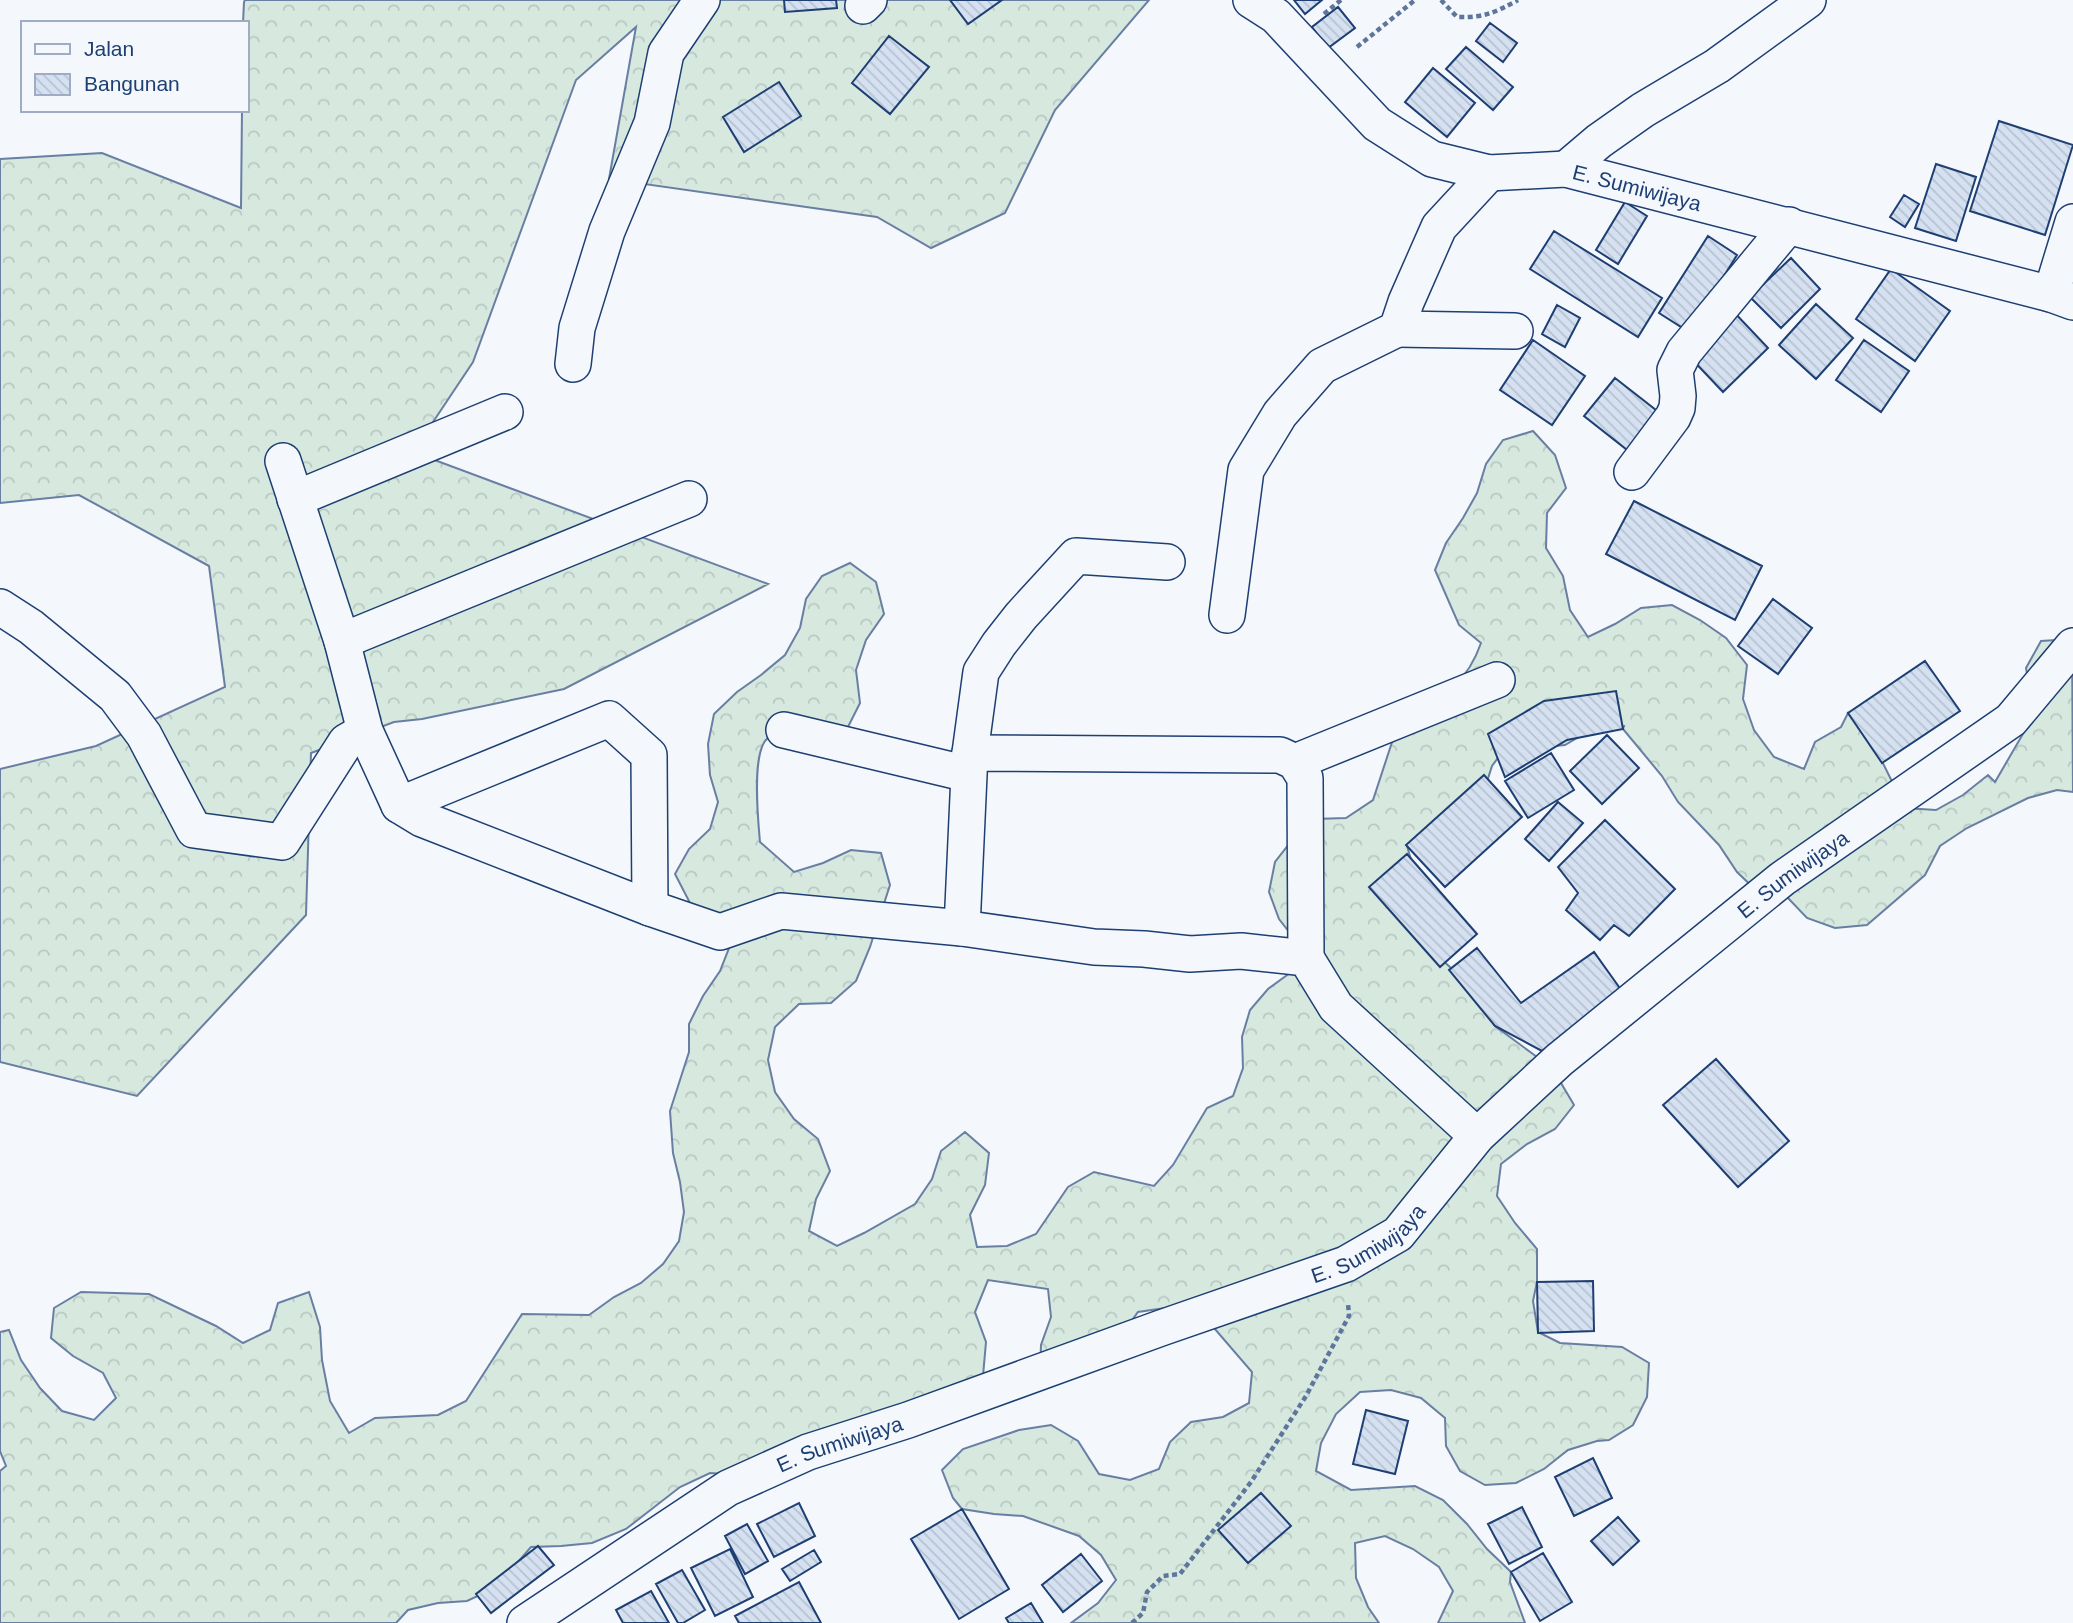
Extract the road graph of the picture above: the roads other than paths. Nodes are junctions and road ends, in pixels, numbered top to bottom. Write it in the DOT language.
graph roads {
  1 [pos="702,0"];
  2 [pos="1251,0"];
  3 [pos="1808,0"];
  4 [pos="1566,169"];
  5 [pos="1489,173"];
  6 [pos="2073,222"];
  7 [pos="1789,225"];
  8 [pos="2062,298"];
  9 [pos="1397,329"];
  10 [pos="1515,331"];
  11 [pos="573,364"];
  12 [pos="505,412"];
  13 [pos="284,461"];
  14 [pos="1632,472"];
  15 [pos="295,499"];
  16 [pos="688,499"];
  17 [pos="1167,562"];
  18 [pos="0,607"];
  19 [pos="1227,615"];
  20 [pos="342,641"];
  21 [pos="2073,646"];
  22 [pos="1497,680"];
  23 [pos="783,730"];
  24 [pos="365,731"];
  25 [pos="1295,762"];
  26 [pos="969,763"];
  27 [pos="399,805"];
  28 [pos="650,908"];
  29 [pos="962,928"];
  30 [pos="1306,958"];
  31 [pos="1477,1136"];
  32 [pos="525,1623"];
  1 -- 11 [label="street"];
  2 -- 5 [label="street, E. Sumiwijaya"];
  3 -- 4 [label="street"];
  4 -- 5 [label="street, E. Sumiwijaya"];
  4 -- 7 [label="street, E. Sumiwijaya"];
  5 -- 9 [label="street"];
  6 -- 8 [label="street"];
  7 -- 8 [label="street, E. Sumiwijaya"];
  7 -- 14 [label="street"];
  9 -- 10 [label="street"];
  9 -- 19 [label="street"];
  12 -- 15 [label="street"];
  13 -- 15 [label="street"];
  15 -- 20 [label="street"];
  16 -- 20 [label="street"];
  17 -- 26 [label="street"];
  18 -- 24 [label="street"];
  20 -- 24 [label="street"];
  21 -- 31 [label="street, E. Sumiwijaya"];
  22 -- 25 [label="street"];
  23 -- 26 [label="street"];
  24 -- 27 [label="street"];
  25 -- 26 [label="street"];
  25 -- 30 [label="street"];
  26 -- 29 [label="street"];
  27 -- 28 [label="street"];
  27 -- 28 [label="street"];
  28 -- 29 [label="street"];
  29 -- 30 [label="street"];
  30 -- 31 [label="street"];
  31 -- 32 [label="street, E. Sumiwijaya"];
}
